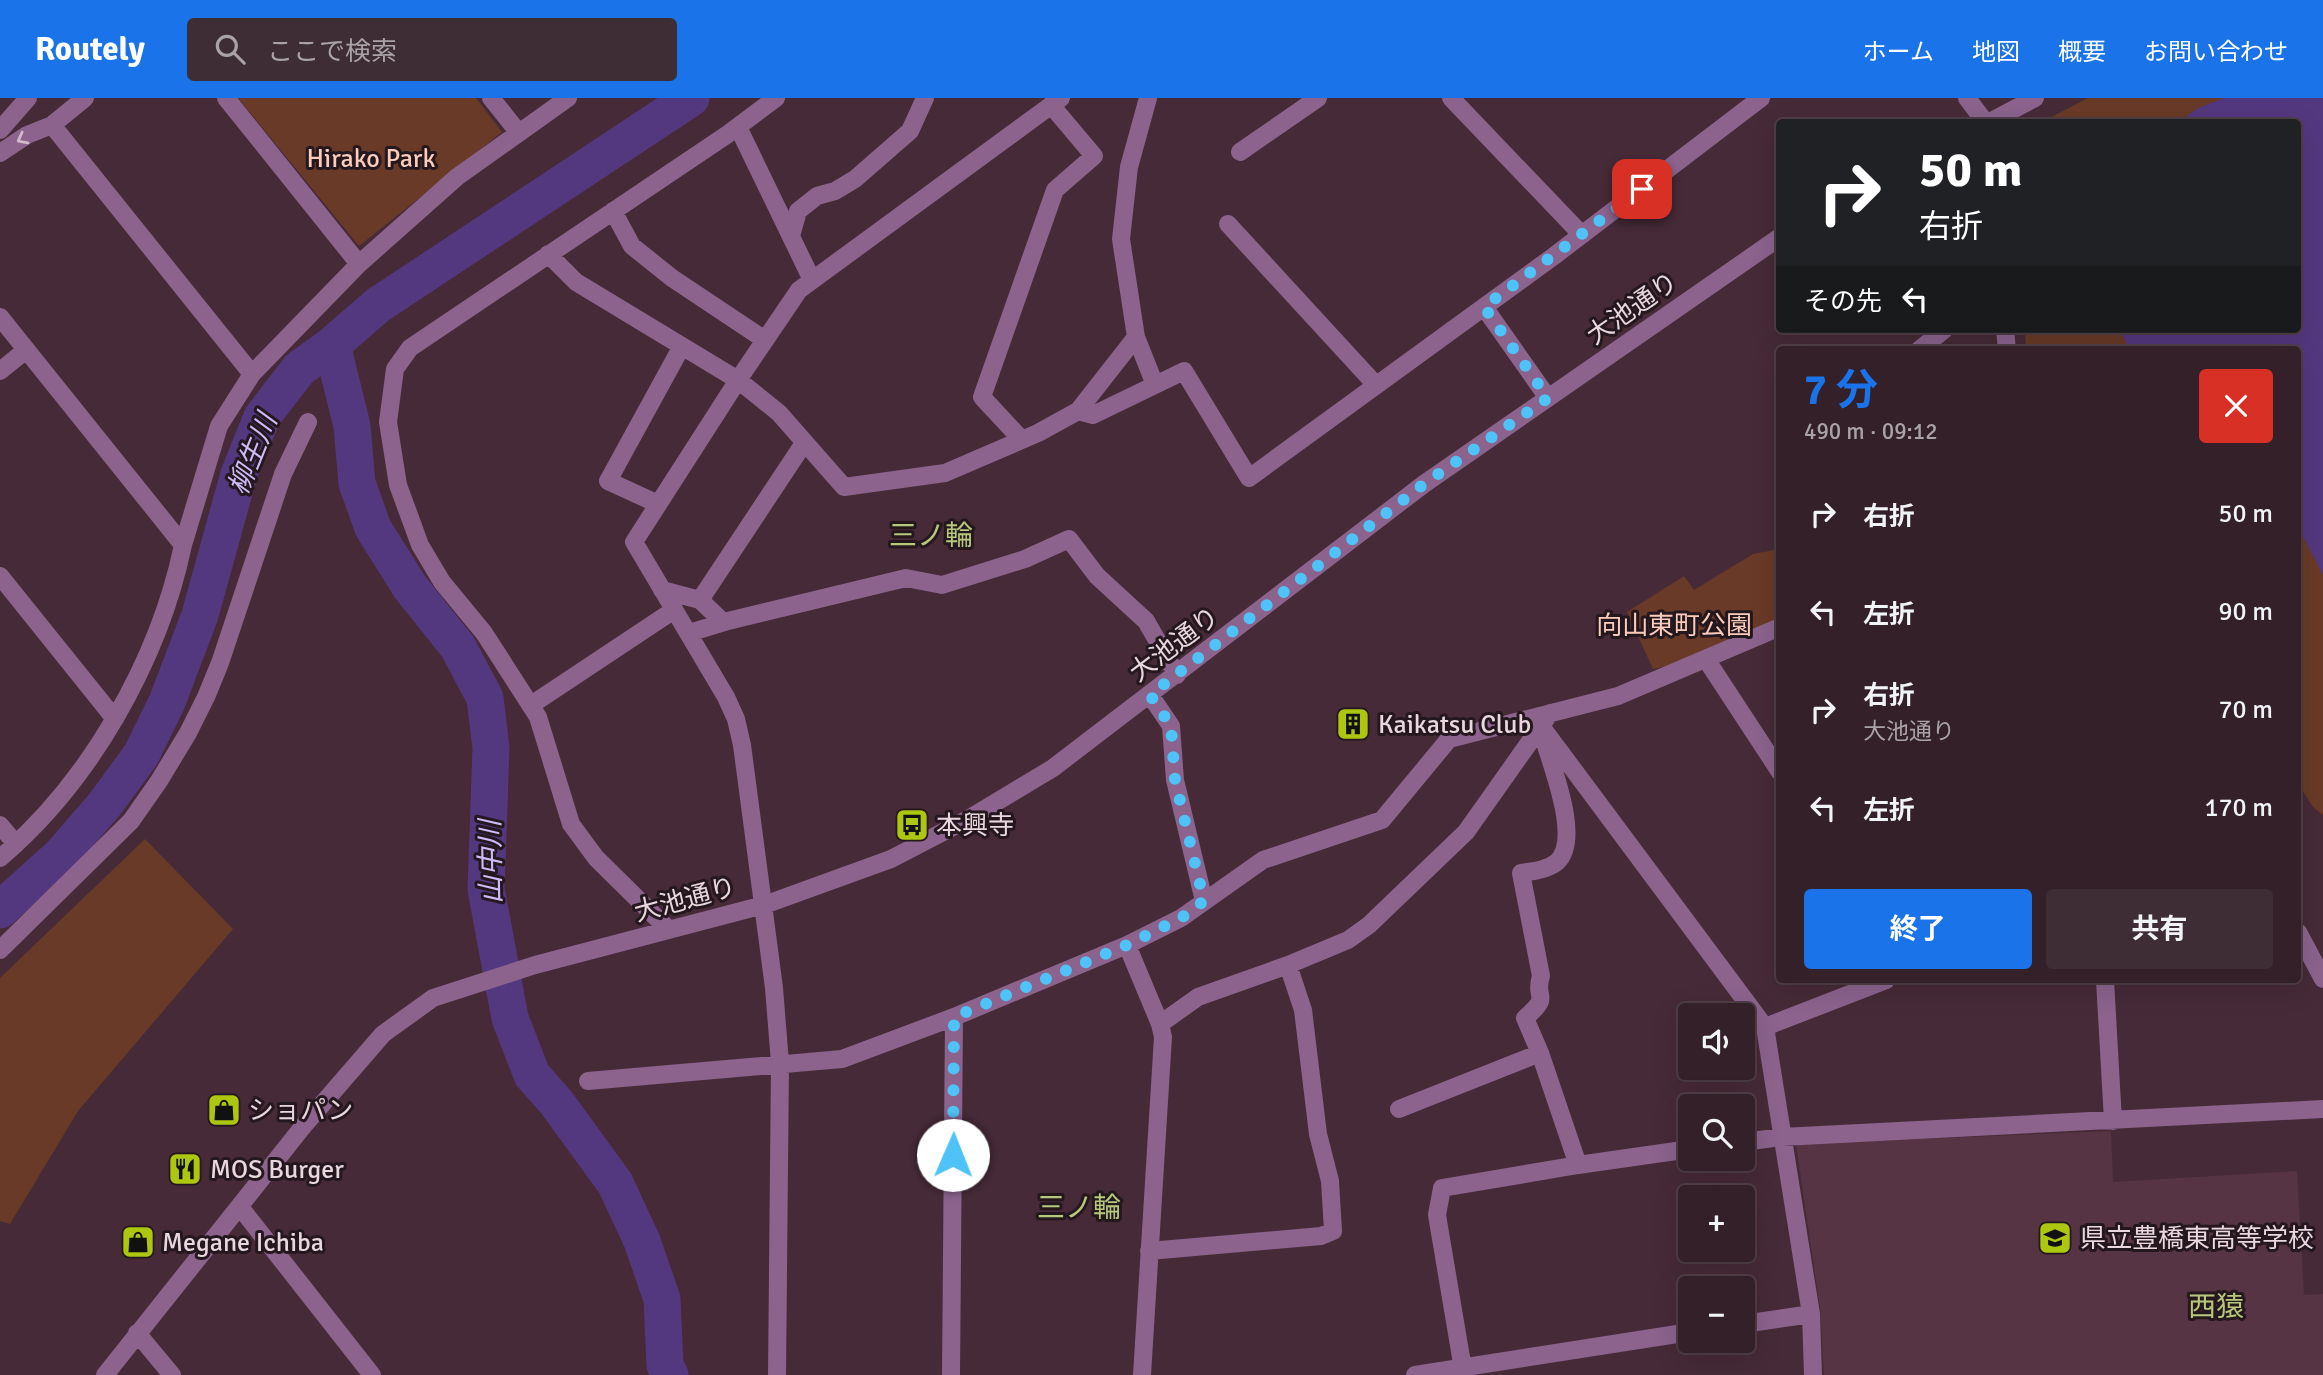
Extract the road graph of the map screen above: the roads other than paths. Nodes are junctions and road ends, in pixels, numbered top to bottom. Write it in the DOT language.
graph roads {
  1 [pos="27,98"];
  2 [pos="85,98"];
  3 [pos="226,98"];
  4 [pos="491,98"];
  5 [pos="568,98"];
  6 [pos="776,98"];
  7 [pos="925,98"];
  8 [pos="1148,98"];
  9 [pos="1318,98"];
  10 [pos="1451,98"];
  11 [pos="1761,98"];
  12 [pos="1967,98"];
  13 [pos="2035,98"];
  14 [pos="1056,102"];
  15 [pos="1300,103"];
  16 [pos="1985,119"];
  17 [pos="1994,119"];
  18 [pos="52,125"];
  19 [pos="738,127"];
  20 [pos="0,130"];
  21 [pos="519,133"];
  22 [pos="1240,152"];
  23 [pos="0,153"];
  24 [pos="613,211"];
  25 [pos="1228,224"];
  26 [pos="1582,235"];
  27 [pos="791,236"];
  28 [pos="1776,240"];
  29 [pos="548,254"];
  30 [pos="359,264"];
  31 [pos="812,281"];
  32 [pos="1484,307"];
  33 [pos="0,317"];
  34 [pos="1940,333"];
  35 [pos="1136,337"];
  36 [pos="765,340"];
  37 [pos="682,346"];
  38 [pos="1924,346"];
  39 [pos="26,350"];
  40 [pos="0,371"];
  41 [pos="251,374"];
  42 [pos="738,380"];
  43 [pos="1155,385"];
  44 [pos="1376,386"];
  45 [pos="1548,398"];
  46 [pos="1078,411"];
  47 [pos="308,422"];
  48 [pos="1022,440"];
  49 [pos="804,443"];
  50 [pos="658,504"];
  51 [pos="183,545"];
  52 [pos="0,576"];
  53 [pos="662,590"];
  54 [pos="700,600"];
  55 [pos="674,610"];
  56 [pos="723,622"];
  57 [pos="1776,629"];
  58 [pos="689,633"];
  59 [pos="1706,659"];
  60 [pos="1177,675"];
  61 [pos="1150,695"];
  62 [pos="531,705"];
  63 [pos="115,719"];
  64 [pos="1545,720"];
  65 [pos="1776,766"];
  66 [pos="0,825"];
  67 [pos="16,845"];
  68 [pos="0,858"];
  69 [pos="1204,901"];
  70 [pos="764,905"];
  71 [pos="669,930"];
  72 [pos="1127,945"];
  73 [pos="2309,948"];
  74 [pos="0,950"];
  75 [pos="1288,965"];
  76 [pos="2323,979"];
  77 [pos="1878,983"];
  78 [pos="2105,983"];
  79 [pos="954,1017"];
  80 [pos="1160,1024"];
  81 [pos="1765,1027"];
  82 [pos="1540,1053"];
  83 [pos="780,1063"];
  84 [pos="588,1082"];
  85 [pos="1399,1109"];
  86 [pos="2323,1110"];
  87 [pos="2113,1121"];
  88 [pos="1782,1137"];
  89 [pos="1755,1140"];
  90 [pos="1678,1152"];
  91 [pos="1578,1165"];
  92 [pos="240,1207"];
  93 [pos="1149,1251"];
  94 [pos="1811,1314"];
  95 [pos="1755,1322"];
  96 [pos="136,1333"];
  97 [pos="1678,1334"];
  98 [pos="1463,1371"];
  99 [pos="105,1375"];
  100 [pos="172,1375"];
  101 [pos="372,1375"];
  102 [pos="777,1375"];
  103 [pos="951,1375"];
  104 [pos="1142,1375"];
  105 [pos="1415,1375"];
  106 [pos="1813,1375"];
  1 -- 20 [label="street"];
  2 -- 18 [label="street"];
  3 -- 30 [label="street"];
  4 -- 21 [label="street"];
  5 -- 21 [label="street"];
  6 -- 19 [label="street"];
  7 -- 27 [label="street"];
  8 -- 35 [label="street"];
  9 -- 15 [label="street"];
  10 -- 26 [label="street"];
  11 -- 26 [label="street"];
  12 -- 16 [label="street"];
  13 -- 17 [label="street"];
  14 -- 31 [label="street"];
  14 -- 48 [label="street"];
  15 -- 22 [label="street"];
  18 -- 23 [label="street, one-way"];
  18 -- 41 [label="street"];
  19 -- 24 [label="street"];
  19 -- 27 [label="street"];
  21 -- 30 [label="street"];
  24 -- 29 [label="street"];
  24 -- 36 [label="street"];
  25 -- 44 [label="street"];
  26 -- 32 [label="street"];
  27 -- 31 [label="street"];
  28 -- 45 [label="street, 大池通り"];
  29 -- 37 [label="street"];
  29 -- 62 [label="street"];
  30 -- 41 [label="street"];
  31 -- 36 [label="street"];
  32 -- 44 [label="street"];
  32 -- 45 [label="street"];
  33 -- 39 [label="street"];
  34 -- 38 [label="street"];
  35 -- 43 [label="street"];
  35 -- 46 [label="street"];
  36 -- 42 [label="street"];
  37 -- 42 [label="street"];
  37 -- 50 [label="street"];
  39 -- 40 [label="street"];
  39 -- 51 [label="street"];
  41 -- 51 [label="street"];
  42 -- 49 [label="street"];
  42 -- 50 [label="street"];
  43 -- 44 [label="street"];
  43 -- 46 [label="street"];
  45 -- 60 [label="street, 大池通り"];
  46 -- 48 [label="street"];
  47 -- 74 [label="street"];
  48 -- 49 [label="street"];
  49 -- 54 [label="street"];
  50 -- 53 [label="street"];
  51 -- 63 [label="street"];
  52 -- 63 [label="street"];
  53 -- 54 [label="street"];
  53 -- 55 [label="street"];
  54 -- 56 [label="street"];
  55 -- 58 [label="street"];
  55 -- 62 [label="street"];
  56 -- 58 [label="street"];
  56 -- 60 [label="street"];
  57 -- 59 [label="street"];
  58 -- 70 [label="street"];
  59 -- 64 [label="street"];
  59 -- 65 [label="street"];
  60 -- 61 [label="street, 大池通り"];
  61 -- 69 [label="street"];
  61 -- 70 [label="street, 大池通り"];
  62 -- 71 [label="street"];
  63 -- 67 [label="street"];
  64 -- 69 [label="street"];
  64 -- 75 [label="street"];
  64 -- 81 [label="street"];
  64 -- 82 [label="street"];
  66 -- 67 [label="street"];
  67 -- 68 [label="street"];
  69 -- 72 [label="street"];
  70 -- 71 [label="street, 大池通り"];
  70 -- 83 [label="street"];
  71 -- 92 [label="street, 大池通り"];
  72 -- 79 [label="street"];
  72 -- 80 [label="street"];
  73 -- 76 [label="street"];
  75 -- 80 [label="street"];
  75 -- 93 [label="street"];
  77 -- 81 [label="street"];
  78 -- 87 [label="street"];
  79 -- 83 [label="street"];
  79 -- 103 [label="street"];
  80 -- 93 [label="street"];
  81 -- 88 [label="street"];
  82 -- 85 [label="street"];
  82 -- 91 [label="street"];
  83 -- 84 [label="street"];
  83 -- 102 [label="street"];
  86 -- 87 [label="street"];
  87 -- 88 [label="street"];
  88 -- 89 [label="street"];
  88 -- 94 [label="street"];
  90 -- 91 [label="street"];
  91 -- 98 [label="street"];
  92 -- 96 [label="street, 大池通り"];
  92 -- 101 [label="street"];
  93 -- 104 [label="street"];
  94 -- 95 [label="street"];
  94 -- 106 [label="street"];
  96 -- 99 [label="street, 大池通り"];
  96 -- 100 [label="street"];
  97 -- 98 [label="street"];
  98 -- 105 [label="street"];
}
